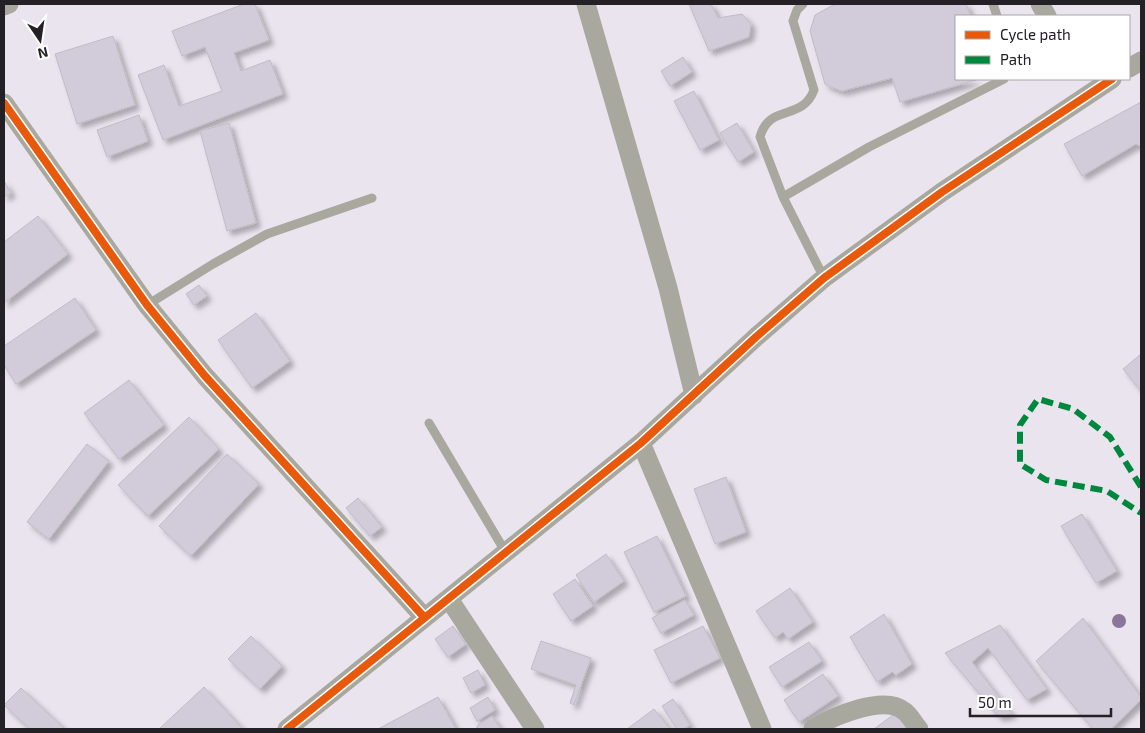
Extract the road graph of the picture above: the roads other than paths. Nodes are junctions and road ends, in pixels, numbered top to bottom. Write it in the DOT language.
graph roads {
  1 [pos="10,4"];
  2 [pos="586,4"];
  3 [pos="803,4"];
  4 [pos="1040,4"];
  5 [pos="4,6"];
  6 [pos="1046,15"];
  7 [pos="1141,61"];
  8 [pos="1130,67"];
  9 [pos="1002,80"];
  10 [pos="1108,80"];
  11 [pos="1088,85"];
  12 [pos="4,103"];
  13 [pos="782,197"];
  14 [pos="372,198"];
  15 [pos="824,278"];
  16 [pos="147,305"];
  17 [pos="694,395"];
  18 [pos="429,423"];
  19 [pos="641,443"];
  20 [pos="506,554"];
  21 [pos="449,599"];
  22 [pos="424,617"];
  23 [pos="287,729"];
  24 [pos="536,729"];
  25 [pos="762,729"];
  26 [pos="813,729"];
  27 [pos="919,729"];
  1 -- 5 [label="street"];
  2 -- 17 [label="street"];
  3 -- 13 [label="lane"];
  4 -- 6 [label="street"];
  7 -- 8 [label="street"];
  9 -- 13 [label="lane"];
  10 -- 11 [label="street"];
  11 -- 15 [label="street"];
  12 -- 16 [label="street"];
  13 -- 15 [label="lane"];
  14 -- 16 [label="lane"];
  15 -- 17 [label="street"];
  16 -- 22 [label="street"];
  17 -- 19 [label="street"];
  18 -- 20 [label="lane"];
  19 -- 20 [label="street"];
  19 -- 25 [label="street"];
  20 -- 21 [label="street"];
  21 -- 22 [label="street"];
  21 -- 24 [label="street"];
  22 -- 23 [label="street"];
  26 -- 27 [label="street"];
}
